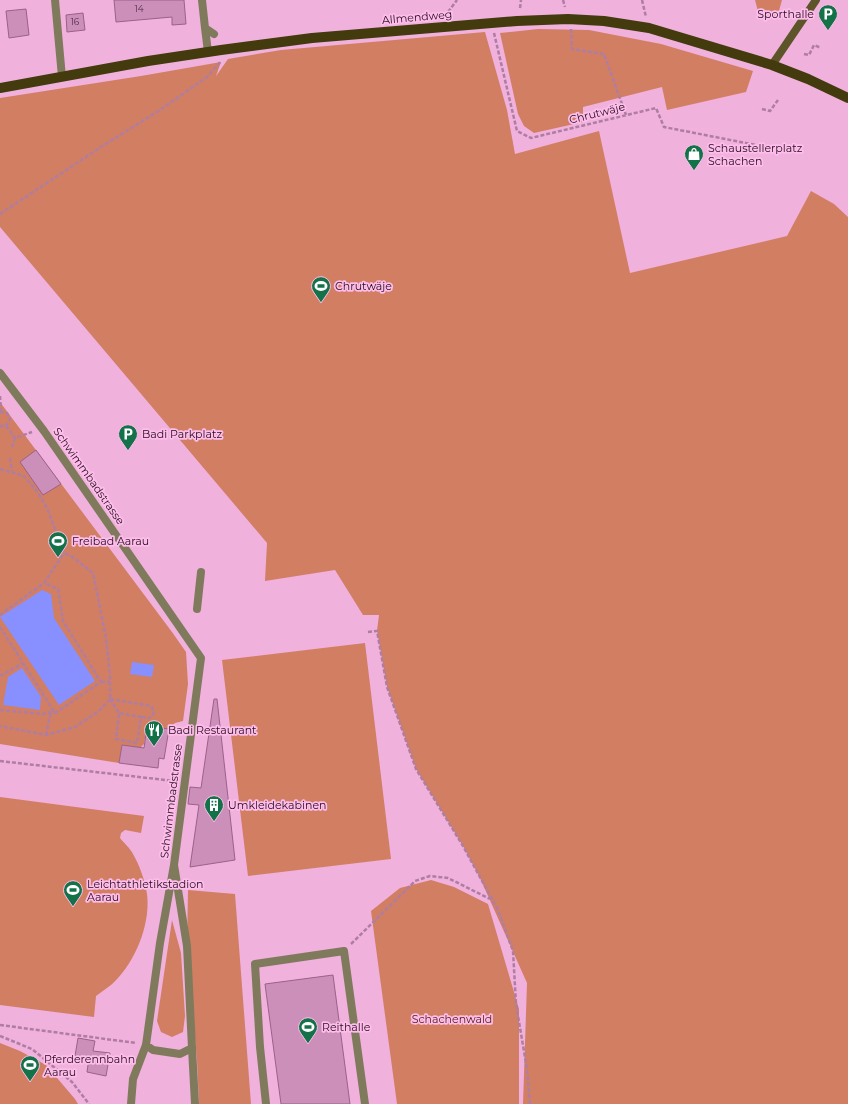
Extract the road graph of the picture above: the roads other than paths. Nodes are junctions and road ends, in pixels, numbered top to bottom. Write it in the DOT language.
graph roads {
  1 [pos="55,0"];
  2 [pos="202,0"];
  3 [pos="816,0"];
  4 [pos="205,28"];
  5 [pos="214,34"];
  6 [pos="208,52"];
  7 [pos="772,65"];
  8 [pos="62,77"];
  9 [pos="0,88"];
  10 [pos="848,98"];
  11 [pos="0,373"];
  12 [pos="201,572"];
  13 [pos="197,608"];
  14 [pos="174,865"];
  15 [pos="146,1045"];
  16 [pos="192,1048"];
  17 [pos="131,1104"];
  18 [pos="195,1104"];
  19 [pos="266,1104"];
  20 [pos="365,1104"];
  1 -- 8 [label="street"];
  2 -- 4 [label="street"];
  3 -- 7 [label="street"];
  4 -- 5 [label="street"];
  4 -- 6 [label="street"];
  6 -- 7 [label="main road, Allmendweg"];
  6 -- 8 [label="main road, Allmendweg"];
  7 -- 10 [label="main road, Allmendweg"];
  8 -- 9 [label="main road, Allmendweg"];
  11 -- 14 [label="street, Schwimmbadstrasse"];
  12 -- 13 [label="street"];
  14 -- 15 [label="street, Schwimmbadstrasse"];
  14 -- 16 [label="street, Schwimmbadstrasse"];
  15 -- 16 [label="street"];
  15 -- 17 [label="street, Schwimmbadstrasse"];
  16 -- 18 [label="street, Schwimmbadstrasse"];
  19 -- 20 [label="street"];
}
